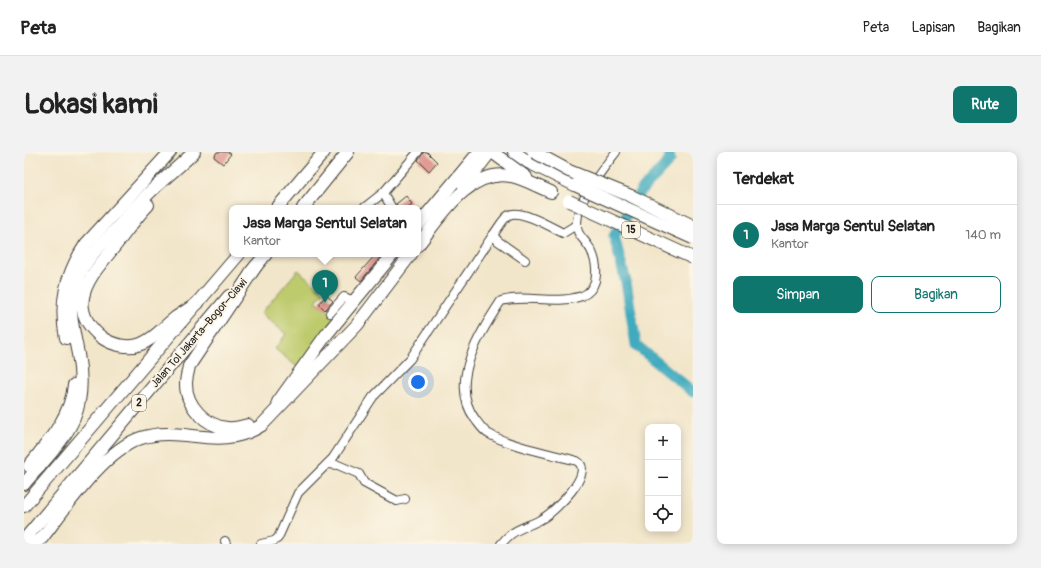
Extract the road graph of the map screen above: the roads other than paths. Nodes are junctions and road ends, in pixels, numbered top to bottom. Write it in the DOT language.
graph roads {
  1 [pos="170,152"];
  2 [pos="194,152"];
  3 [pos="204,152"];
  4 [pos="324,152"];
  5 [pos="348,152"];
  6 [pos="418,152"];
  7 [pos="479,152"];
  8 [pos="491,152"];
  9 [pos="514,152"];
  10 [pos="534,152"];
  11 [pos="616,152"];
  12 [pos="470,157"];
  13 [pos="551,192"];
  14 [pos="382,193"];
  15 [pos="280,205"];
  16 [pos="305,205"];
  17 [pos="368,205"];
  18 [pos="390,205"];
  19 [pos="439,218"];
  20 [pos="421,221"];
  21 [pos="577,223"];
  22 [pos="693,226"];
  23 [pos="493,235"];
  24 [pos="693,238"];
  25 [pos="421,242"];
  26 [pos="236,257"];
  27 [pos="264,257"];
  28 [pos="391,257"];
  29 [pos="409,257"];
  30 [pos="693,258"];
  31 [pos="526,260"];
  32 [pos="256,266"];
  33 [pos="354,301"];
  34 [pos="198,303"];
  35 [pos="330,313"];
  36 [pos="328,464"];
  37 [pos="24,474"];
  38 [pos="24,484"];
  39 [pos="405,499"];
  40 [pos="24,506"];
  41 [pos="24,540"];
  42 [pos="34,544"];
  43 [pos="261,544"];
  44 [pos="501,544"];
  1 -- 37 [label="highway"];
  2 -- 38 [label="highway"];
  3 -- 34 [label="highway"];
  4 -- 15 [label="highway"];
  5 -- 16 [label="highway"];
  6 -- 14 [label="street"];
  7 -- 12 [label="highway"];
  8 -- 13 [label="highway, 15"];
  8 -- 19 [label="highway"];
  9 -- 24 [label="highway, 15, bridge"];
  10 -- 22 [label="highway, bridge"];
  11 -- 21 [label="street"];
  12 -- 20 [label="highway"];
  13 -- 19 [label="highway"];
  13 -- 30 [label="highway, 15, bridge"];
  14 -- 17 [label="street"];
  14 -- 18 [label="street"];
  19 -- 25 [label="highway"];
  21 -- 23 [label="street"];
  21 -- 44 [label="street"];
  23 -- 31 [label="street"];
  23 -- 36 [label="street"];
  26 -- 34 [label="highway, Jalan Tol Jakarta–Bogor–Ciawi / 2"];
  27 -- 32 [label="highway, Jalan Tol Jakarta–Bogor–Ciawi / 2"];
  28 -- 33 [label="highway"];
  29 -- 42 [label="highway"];
  32 -- 33 [label="highway"];
  32 -- 41 [label="highway, Jalan Tol Jakarta–Bogor–Ciawi / 2"];
  33 -- 35 [label="street"];
  34 -- 40 [label="highway, Jalan Tol Jakarta–Bogor–Ciawi / 2"];
  36 -- 39 [label="street"];
  36 -- 43 [label="street"];
}
